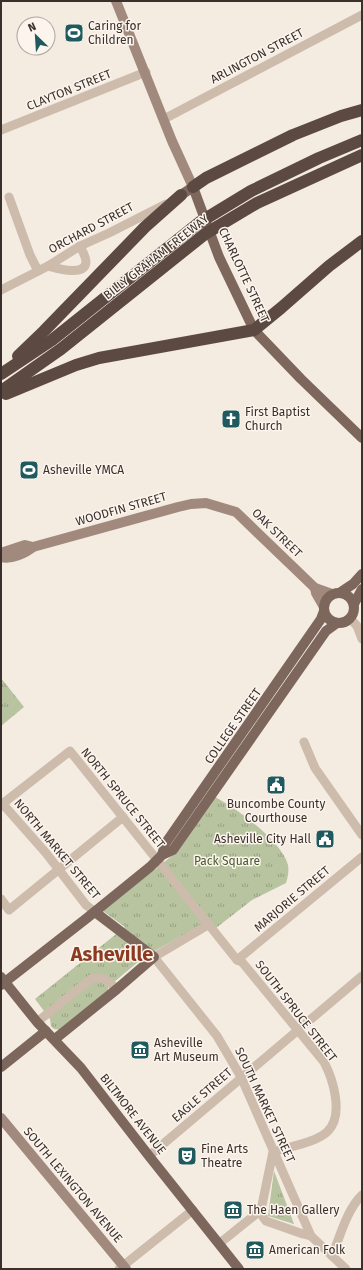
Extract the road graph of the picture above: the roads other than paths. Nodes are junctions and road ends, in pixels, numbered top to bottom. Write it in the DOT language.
graph roads {
  1 [pos="116,1"];
  2 [pos="362,15"];
  3 [pos="146,72"];
  4 [pos="362,110"];
  5 [pos="164,120"];
  6 [pos="1,130"];
  7 [pos="362,140"];
  8 [pos="362,155"];
  9 [pos="193,187"];
  10 [pos="181,195"];
  11 [pos="9,197"];
  12 [pos="362,241"];
  13 [pos="80,246"];
  14 [pos="48,266"];
  15 [pos="38,271"];
  16 [pos="1,290"];
  17 [pos="254,330"];
  18 [pos="1,371"];
  19 [pos="1,374"];
  20 [pos="1,391"];
  21 [pos="1,396"];
  22 [pos="362,438"];
  23 [pos="217,505"];
  24 [pos="33,547"];
  25 [pos="1,553"];
  26 [pos="1,557"];
  27 [pos="362,574"];
  28 [pos="315,588"];
  29 [pos="362,589"];
  30 [pos="337,593"];
  31 [pos="354,604"];
  32 [pos="324,609"];
  33 [pos="350,618"];
  34 [pos="337,623"];
  35 [pos="362,638"];
  36 [pos="280,680"];
  37 [pos="291,682"];
  38 [pos="304,742"];
  39 [pos="211,788"];
  40 [pos="2,803"];
  41 [pos="122,817"];
  42 [pos="362,835"];
  43 [pos="362,857"];
  44 [pos="159,858"];
  45 [pos="58,870"];
  46 [pos="1,899"];
  47 [pos="95,912"];
  48 [pos="208,925"];
  49 [pos="154,957"];
  50 [pos="237,960"];
  51 [pos="362,976"];
  52 [pos="2,982"];
  53 [pos="117,989"];
  54 [pos="37,1022"];
  55 [pos="296,1030"];
  56 [pos="46,1031"];
  57 [pos="55,1039"];
  58 [pos="1,1067"];
  59 [pos="241,1077"];
  60 [pos="1,1118"];
  61 [pos="273,1152"];
  62 [pos="149,1156"];
  63 [pos="362,1195"];
  64 [pos="193,1210"];
  65 [pos="261,1210"];
  66 [pos="311,1236"];
  67 [pos="220,1243"];
  68 [pos="332,1256"];
  69 [pos="123,1268"];
  70 [pos="240,1269"];
  71 [pos="346,1269"];
  1 -- 3 [label="street, CHARLOTTE STREET"];
  2 -- 5 [label="street, ARLINGTON STREET"];
  3 -- 5 [label="street, CHARLOTTE STREET"];
  3 -- 6 [label="street, CLAYTON STREET"];
  4 -- 9 [label="highway"];
  5 -- 9 [label="street, CHARLOTTE STREET"];
  7 -- 19 [label="highway, BILLY GRAHAM FREEWAY"];
  8 -- 20 [label="highway, BILLY GRAHAM FREEWAY"];
  9 -- 10 [label="main road, ORCHARD STREET"];
  9 -- 17 [label="main road, CHARLOTTE STREET"];
  10 -- 13 [label="street, ORCHARD STREET"];
  10 -- 18 [label="highway"];
  11 -- 15 [label="street"];
  12 -- 17 [label="highway"];
  13 -- 14 [label="street, ORCHARD STREET"];
  13 -- 14 [label="street"];
  14 -- 15 [label="street, ORCHARD STREET"];
  15 -- 16 [label="street, ORCHARD STREET"];
  17 -- 21 [label="highway"];
  17 -- 22 [label="main road, CHARLOTTE STREET"];
  23 -- 24 [label="street, WOODFIN STREET"];
  23 -- 28 [label="street, OAK STREET"];
  24 -- 25 [label="street, WOODFIN STREET"];
  24 -- 26 [label="street, WOODFIN STREET"];
  27 -- 30 [label="main road"];
  28 -- 30 [label="street, OAK STREET"];
  28 -- 32 [label="street, OAK STREET"];
  29 -- 31 [label="main road"];
  30 -- 31 [label="main road"];
  30 -- 32 [label="main road"];
  31 -- 33 [label="main road"];
  32 -- 34 [label="main road"];
  32 -- 36 [label="main road, COLLEGE STREET"];
  33 -- 34 [label="main road"];
  33 -- 35 [label="street"];
  34 -- 37 [label="main road, COLLEGE STREET"];
  36 -- 37 [label="main road"];
  36 -- 39 [label="main road, COLLEGE STREET"];
  37 -- 39 [label="main road, COLLEGE STREET"];
  38 -- 42 [label="street"];
  39 -- 44 [label="main road, COLLEGE STREET"];
  40 -- 41 [label="street, NORTH SPRUCE STREET"];
  40 -- 45 [label="street, NORTH MARKET STREET"];
  41 -- 44 [label="street, NORTH SPRUCE STREET"];
  41 -- 45 [label="street"];
  43 -- 50 [label="street, MARJORIE STREET"];
  44 -- 47 [label="main road, COLLEGE STREET"];
  44 -- 48 [label="street, SOUTH SPRUCE STREET"];
  45 -- 46 [label="street"];
  45 -- 47 [label="street, NORTH MARKET STREET"];
  47 -- 49 [label="main road, SOUTH MARKET STREET"];
  47 -- 52 [label="main road, COLLEGE STREET"];
  48 -- 49 [label="street"];
  48 -- 50 [label="street, SOUTH SPRUCE STREET"];
  49 -- 53 [label="main road"];
  49 -- 59 [label="street, SOUTH MARKET STREET"];
  50 -- 55 [label="street, SOUTH SPRUCE STREET"];
  51 -- 55 [label="street, EAGLE STREET"];
  52 -- 54 [label="main road, BILTMORE AVENUE"];
  53 -- 54 [label="street"];
  53 -- 57 [label="main road"];
  54 -- 56 [label="main road, BILTMORE AVENUE"];
  55 -- 59 [label="street, EAGLE STREET"];
  55 -- 61 [label="street, SOUTH SPRUCE STREET"];
  56 -- 57 [label="main road, BILTMORE AVENUE"];
  56 -- 58 [label="main road"];
  57 -- 62 [label="main road, BILTMORE AVENUE"];
  59 -- 61 [label="street, SOUTH MARKET STREET"];
  59 -- 62 [label="street, EAGLE STREET"];
  60 -- 69 [label="street, SOUTH LEXINGTON AVENUE"];
  61 -- 65 [label="street"];
  61 -- 66 [label="street, SOUTH MARKET STREET"];
  62 -- 64 [label="main road, BILTMORE AVENUE"];
  63 -- 68 [label="street"];
  64 -- 67 [label="main road, BILTMORE AVENUE"];
  64 -- 69 [label="street"];
  65 -- 66 [label="street"];
  65 -- 67 [label="street"];
  66 -- 68 [label="street, SOUTH MARKET STREET"];
  67 -- 70 [label="main road, BILTMORE AVENUE"];
  68 -- 71 [label="street, SOUTH MARKET STREET"];
}
